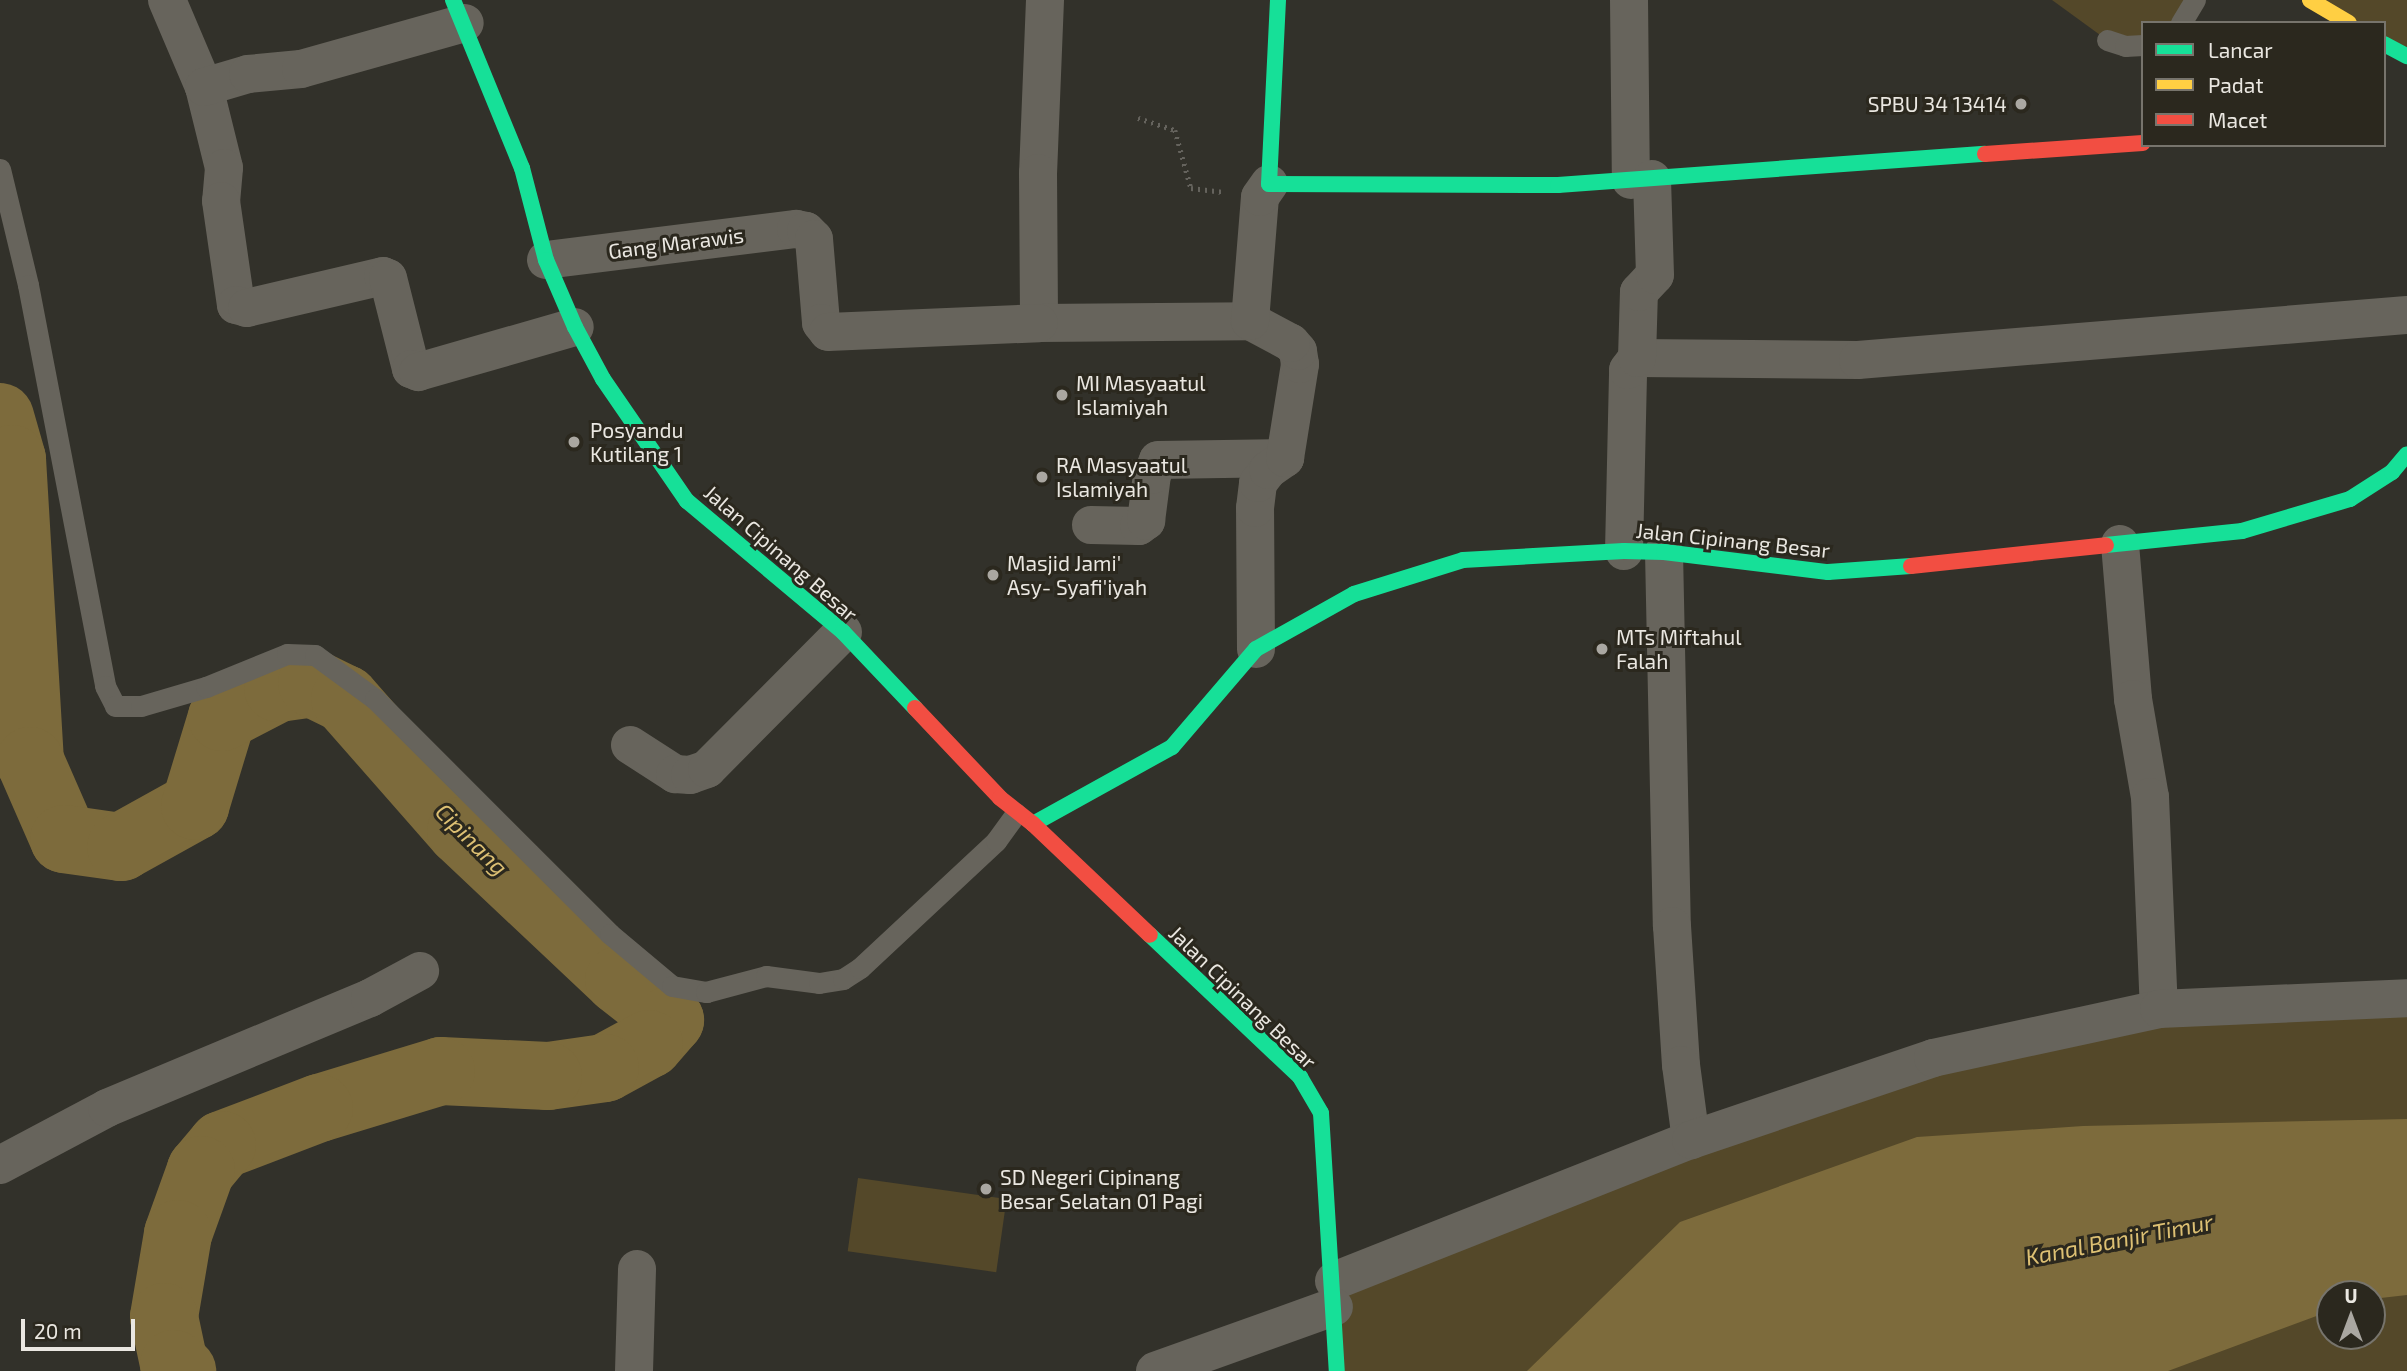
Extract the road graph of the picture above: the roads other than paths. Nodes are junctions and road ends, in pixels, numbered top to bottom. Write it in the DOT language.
graph roads {
  1 [pos="167,0"];
  2 [pos="1045,0"];
  3 [pos="1278,0"];
  4 [pos="1629,0"];
  5 [pos="2195,0"];
  6 [pos="2310,0"];
  7 [pos="459,12"];
  8 [pos="2182,21"];
  9 [pos="2346,21"];
  10 [pos="2107,40"];
  11 [pos="2141,45"];
  12 [pos="2386,45"];
  13 [pos="2407,56"];
  14 [pos="204,87"];
  15 [pos="2141,143"];
  16 [pos="0,169"];
  17 [pos="1641,180"];
  18 [pos="1265,190"];
  19 [pos="546,260"];
  20 [pos="2407,315"];
  21 [pos="1250,321"];
  22 [pos="1039,323"];
  23 [pos="575,327"];
  24 [pos="1637,358"];
  25 [pos="2407,454"];
  26 [pos="1285,458"];
  27 [pos="1091,525"];
  28 [pos="2120,544"];
  29 [pos="1624,551"];
  30 [pos="1664,552"];
  31 [pos="843,632"];
  32 [pos="1256,649"];
  33 [pos="631,745"];
  34 [pos="1024,818"];
  35 [pos="420,971"];
  36 [pos="2407,998"];
  37 [pos="2159,1010"];
  38 [pos="1691,1140"];
  39 [pos="0,1165"];
  40 [pos="637,1269"];
  41 [pos="1334,1294"];
  42 [pos="1337,1363"];
  43 [pos="634,1371"];
  44 [pos="1156,1371"];
  1 -- 14 [label="street"];
  2 -- 22 [label="street"];
  3 -- 18 [label="street"];
  4 -- 17 [label="street"];
  5 -- 8 [label="lane"];
  6 -- 9 [label="street"];
  7 -- 14 [label="street"];
  7 -- 19 [label="street, Jalan Cipinang Besar"];
  10 -- 11 [label="lane"];
  12 -- 13 [label="street"];
  14 -- 23 [label="street"];
  15 -- 17 [label="street"];
  16 -- 34 [label="lane"];
  17 -- 18 [label="street"];
  17 -- 24 [label="street"];
  18 -- 21 [label="street"];
  19 -- 22 [label="street, Gang Marawis"];
  19 -- 23 [label="street, Jalan Cipinang Besar"];
  20 -- 24 [label="street"];
  21 -- 22 [label="street"];
  21 -- 26 [label="street"];
  23 -- 31 [label="street, Jalan Cipinang Besar"];
  24 -- 29 [label="street"];
  25 -- 28 [label="street, Jalan Cipinang Besar"];
  26 -- 27 [label="street"];
  26 -- 32 [label="street"];
  28 -- 30 [label="street, Jalan Cipinang Besar"];
  28 -- 37 [label="street"];
  29 -- 30 [label="street, Jalan Cipinang Besar"];
  29 -- 32 [label="street, Jalan Cipinang Besar"];
  30 -- 38 [label="street"];
  31 -- 33 [label="street"];
  31 -- 34 [label="street, Jalan Cipinang Besar"];
  32 -- 34 [label="street, Jalan Cipinang Besar"];
  34 -- 41 [label="street, Jalan Cipinang Besar"];
  35 -- 39 [label="street"];
  36 -- 37 [label="street"];
  37 -- 38 [label="street"];
  38 -- 41 [label="street"];
  40 -- 43 [label="street"];
  41 -- 42 [label="street, Jalan Cipinang Besar"];
  41 -- 44 [label="street"];
}
